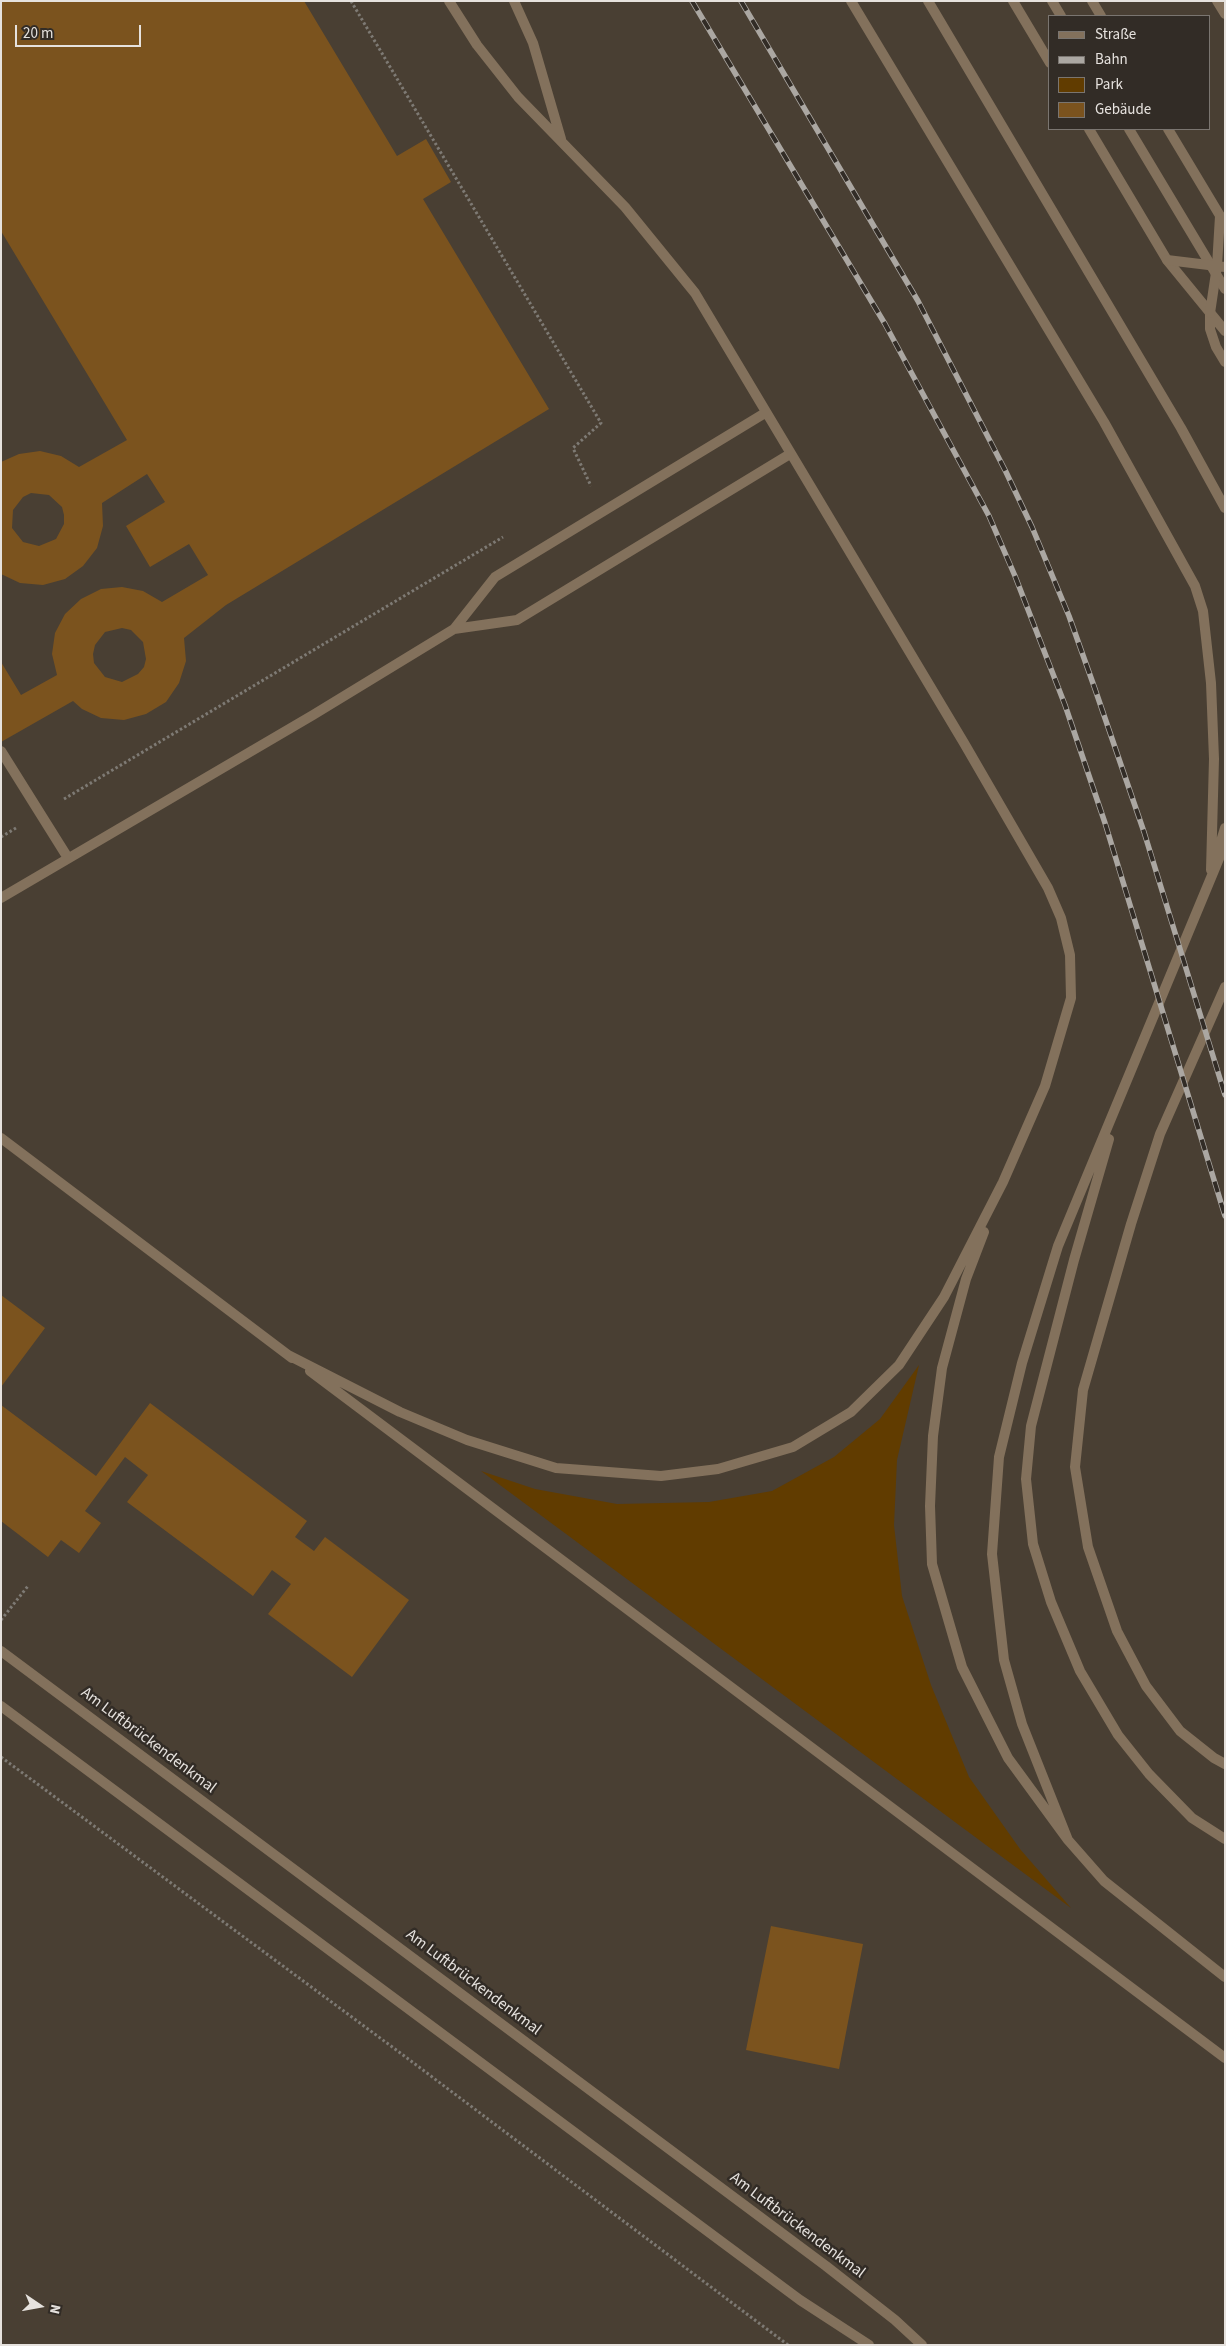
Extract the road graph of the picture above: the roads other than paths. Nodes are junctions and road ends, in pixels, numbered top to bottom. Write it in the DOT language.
graph roads {
  1 [pos="449,1"];
  2 [pos="514,1"];
  3 [pos="851,1"];
  4 [pos="928,1"];
  5 [pos="1013,1"];
  6 [pos="1052,1"];
  7 [pos="1092,1"];
  8 [pos="1217,1"];
  9 [pos="1225,14"];
  10 [pos="1060,15"];
  11 [pos="1100,15"];
  12 [pos="1048,60"];
  13 [pos="1090,130"];
  14 [pos="1129,130"];
  15 [pos="1169,130"];
  16 [pos="561,140"];
  17 [pos="1222,220"];
  18 [pos="1167,260"];
  19 [pos="1221,266"];
  20 [pos="1225,277"];
  21 [pos="1225,288"];
  22 [pos="1210,313"];
  23 [pos="1225,331"];
  24 [pos="1225,362"];
  25 [pos="766,413"];
  26 [pos="790,454"];
  27 [pos="1225,508"];
  28 [pos="454,629"];
  29 [pos="1,751"];
  30 [pos="1225,828"];
  31 [pos="1225,844"];
  32 [pos="68,858"];
  33 [pos="1211,876"];
  34 [pos="1,898"];
  35 [pos="1225,987"];
  36 [pos="1122,1090"];
  37 [pos="1,1138"];
  38 [pos="1003,1182"];
  39 [pos="288,1355"];
  40 [pos="1,1651"];
  41 [pos="1,1706"];
  42 [pos="1225,1764"];
  43 [pos="1068,1840"];
  44 [pos="1225,1840"];
  45 [pos="1225,1977"];
  46 [pos="1225,2058"];
  47 [pos="869,2345"];
  48 [pos="922,2345"];
  1 -- 16 [label="street"];
  2 -- 16 [label="street"];
  3 -- 33 [label="street"];
  4 -- 27 [label="street"];
  5 -- 12 [label="street"];
  6 -- 10 [label="street"];
  7 -- 11 [label="street"];
  8 -- 9 [label="street"];
  13 -- 18 [label="street"];
  14 -- 21 [label="street"];
  15 -- 17 [label="street"];
  16 -- 25 [label="street"];
  17 -- 19 [label="street, bridge"];
  18 -- 19 [label="street, bridge"];
  18 -- 22 [label="street"];
  19 -- 20 [label="street"];
  19 -- 22 [label="street, bridge"];
  22 -- 23 [label="street"];
  22 -- 24 [label="street"];
  25 -- 26 [label="street"];
  25 -- 28 [label="street"];
  26 -- 28 [label="street"];
  26 -- 38 [label="street"];
  28 -- 32 [label="street"];
  29 -- 32 [label="street"];
  30 -- 33 [label="street"];
  31 -- 33 [label="street"];
  32 -- 34 [label="street"];
  33 -- 36 [label="street"];
  35 -- 42 [label="street"];
  36 -- 43 [label="street"];
  36 -- 44 [label="street"];
  37 -- 39 [label="street"];
  38 -- 39 [label="street"];
  38 -- 43 [label="street"];
  39 -- 46 [label="street"];
  40 -- 48 [label="street, Am Luftbrückendenkmal"];
  41 -- 47 [label="street"];
  43 -- 45 [label="street"];
}
